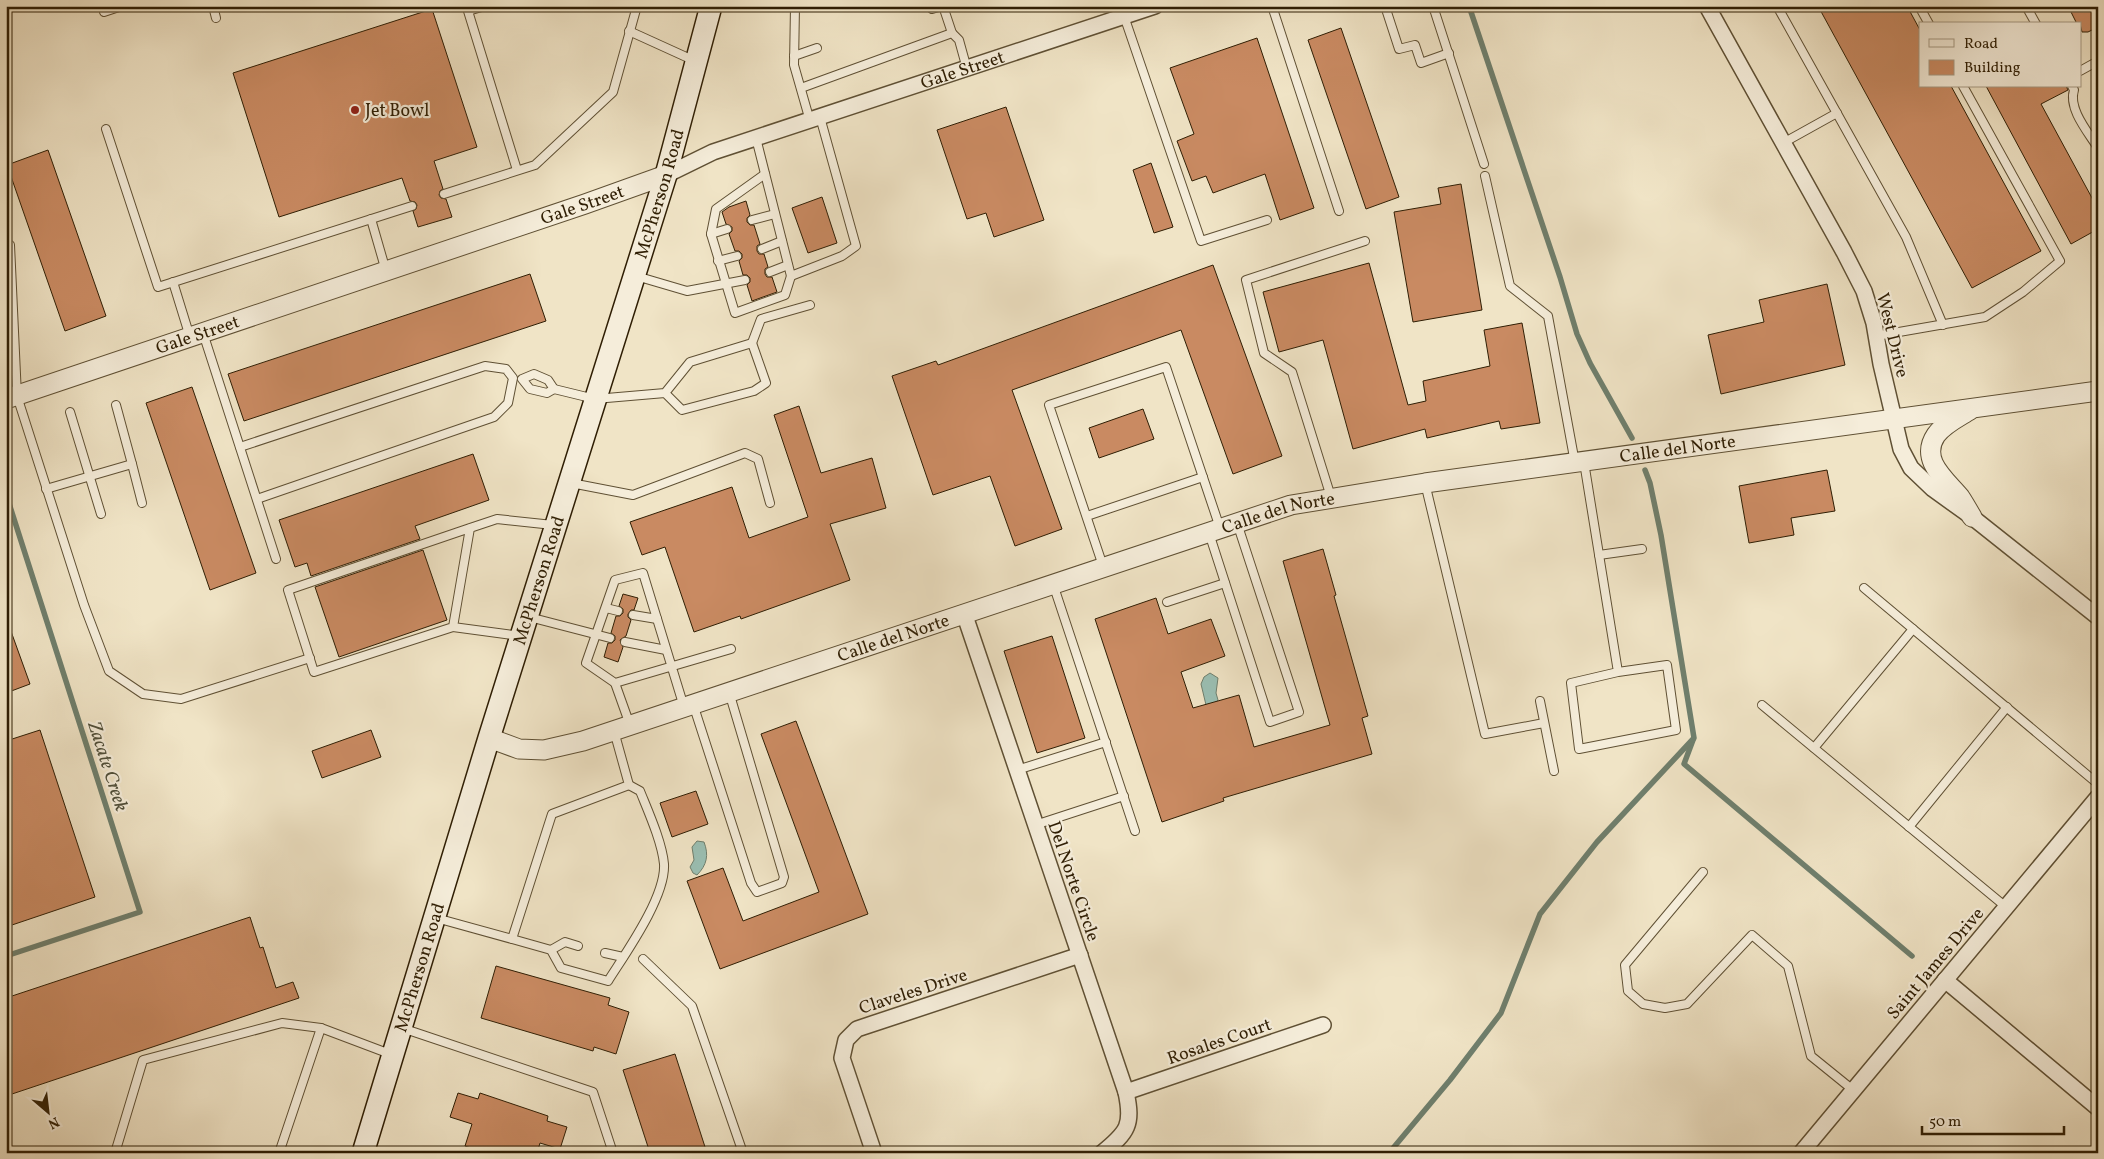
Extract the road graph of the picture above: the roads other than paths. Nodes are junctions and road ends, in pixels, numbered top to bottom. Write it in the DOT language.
graph roads {
  1 [pos="122,6"];
  2 [pos="213,6"];
  3 [pos="485,6"];
  4 [pos="637,6"];
  5 [pos="711,6"];
  6 [pos="795,6"];
  7 [pos="942,6"];
  8 [pos="1155,6"];
  9 [pos="1272,6"];
  10 [pos="1385,6"];
  11 [pos="1433,6"];
  12 [pos="1707,6"];
  13 [pos="1778,6"];
  14 [pos="1919,6"];
  15 [pos="2026,6"];
  16 [pos="932,9"];
  17 [pos="104,12"];
  18 [pos="1124,16"];
  19 [pos="216,18"];
  20 [pos="1927,22"];
  21 [pos="2035,22"];
  22 [pos="629,31"];
  23 [pos="952,33"];
  24 [pos="817,48"];
  25 [pos="1448,53"];
  26 [pos="794,56"];
  27 [pos="2098,61"];
  28 [pos="697,62"];
  29 [pos="967,69"];
  30 [pos="2082,70"];
  31 [pos="801,88"];
  32 [pos="1964,88"];
  33 [pos="2073,88"];
  34 [pos="1837,113"];
  35 [pos="815,119"];
  36 [pos="106,129"];
  37 [pos="756,138"];
  38 [pos="1783,142"];
  39 [pos="2098,148"];
  40 [pos="1484,164"];
  41 [pos="517,170"];
  42 [pos="765,174"];
  43 [pos="666,176"];
  44 [pos="1485,176"];
  45 [pos="444,194"];
  46 [pos="412,206"];
  47 [pos="1339,210"];
  48 [pos="775,214"];
  49 [pos="371,219"];
  50 [pos="752,220"];
  51 [pos="1267,220"];
  52 [pos="727,229"];
  53 [pos="711,234"];
  54 [pos="782,241"];
  55 [pos="1365,241"];
  56 [pos="10,245"];
  57 [pos="762,248"];
  58 [pos="737,256"];
  59 [pos="718,261"];
  60 [pos="788,265"];
  61 [pos="386,271"];
  62 [pos="770,272"];
  63 [pos="634,275"];
  64 [pos="791,276"];
  65 [pos="745,280"];
  66 [pos="173,282"];
  67 [pos="726,285"];
  68 [pos="810,305"];
  69 [pos="1943,325"];
  70 [pos="197,335"];
  71 [pos="1876,336"];
  72 [pos="752,342"];
  73 [pos="513,378"];
  74 [pos="522,379"];
  75 [pos="554,390"];
  76 [pos="2098,391"];
  77 [pos="664,393"];
  78 [pos="11,398"];
  79 [pos="595,399"];
  80 [pos="116,405"];
  81 [pos="1975,406"];
  82 [pos="70,412"];
  83 [pos="1894,420"];
  84 [pos="240,447"];
  85 [pos="1580,462"];
  86 [pos="132,464"];
  87 [pos="89,476"];
  88 [pos="1203,477"];
  89 [pos="569,482"];
  90 [pos="1425,482"];
  91 [pos="46,489"];
  92 [pos="1332,497"];
  93 [pos="257,499"];
  94 [pos="142,502"];
  95 [pos="770,503"];
  96 [pos="101,514"];
  97 [pos="1087,516"];
  98 [pos="1972,517"];
  99 [pos="555,525"];
  100 [pos="470,528"];
  101 [pos="1222,528"];
  102 [pos="1642,549"];
  103 [pos="1599,555"];
  104 [pos="276,559"];
  105 [pos="1103,567"];
  106 [pos="1225,583"];
  107 [pos="1053,584"];
  108 [pos="1864,588"];
  109 [pos="1167,602"];
  110 [pos="606,608"];
  111 [pos="618,611"];
  112 [pos="964,613"];
  113 [pos="633,614"];
  114 [pos="527,616"];
  115 [pos="2098,617"];
  116 [pos="657,619"];
  117 [pos="453,627"];
  118 [pos="1913,629"];
  119 [pos="597,635"];
  120 [pos="521,636"];
  121 [pos="610,638"];
  122 [pos="624,642"];
  123 [pos="731,649"];
  124 [pos="666,650"];
  125 [pos="310,658"];
  126 [pos="670,666"];
  127 [pos="1618,672"];
  128 [pos="615,683"];
  129 [pos="729,692"];
  130 [pos="1540,701"];
  131 [pos="1762,705"];
  132 [pos="689,706"];
  133 [pos="2007,707"];
  134 [pos="1544,723"];
  135 [pos="622,728"];
  136 [pos="488,738"];
  137 [pos="1106,742"];
  138 [pos="1814,748"];
  139 [pos="1017,770"];
  140 [pos="1554,771"];
  141 [pos="2098,784"];
  142 [pos="629,785"];
  143 [pos="1124,796"];
  144 [pos="2098,797"];
  145 [pos="1036,825"];
  146 [pos="1909,827"];
  147 [pos="1135,831"];
  148 [pos="1703,872"];
  149 [pos="2006,907"];
  150 [pos="434,918"];
  151 [pos="512,939"];
  152 [pos="578,946"];
  153 [pos="551,950"];
  154 [pos="605,952"];
  155 [pos="1080,955"];
  156 [pos="623,957"];
  157 [pos="643,959"];
  158 [pos="1946,980"];
  159 [pos="1323,1025"];
  160 [pos="321,1028"];
  161 [pos="401,1028"];
  162 [pos="392,1055"];
  163 [pos="1853,1090"];
  164 [pos="1126,1092"];
  165 [pos="2098,1108"];
  166 [pos="115,1153"];
  167 [pos="279,1153"];
  168 [pos="363,1153"];
  169 [pos="613,1153"];
  170 [pos="743,1153"];
  171 [pos="874,1153"];
  172 [pos="1102,1153"];
  173 [pos="1801,1153"];
  1 -- 17 [label="lane"];
  2 -- 19 [label="lane"];
  3 -- 41 [label="lane"];
  4 -- 22 [label="lane"];
  5 -- 28 [label="main road, McPherson Road"];
  6 -- 26 [label="lane"];
  7 -- 16 [label="lane"];
  7 -- 23 [label="lane"];
  8 -- 18 [label="street, Gale Street"];
  9 -- 47 [label="lane"];
  10 -- 25 [label="lane"];
  11 -- 25 [label="lane"];
  12 -- 38 [label="street, West Drive"];
  13 -- 34 [label="lane"];
  14 -- 20 [label="lane"];
  15 -- 21 [label="lane"];
  18 -- 29 [label="street, Gale Street"];
  18 -- 51 [label="lane"];
  22 -- 28 [label="lane"];
  22 -- 41 [label="lane"];
  23 -- 29 [label="lane"];
  23 -- 31 [label="lane"];
  24 -- 26 [label="lane"];
  25 -- 40 [label="lane"];
  26 -- 31 [label="lane"];
  27 -- 30 [label="lane"];
  28 -- 43 [label="main road, McPherson Road"];
  29 -- 35 [label="street, Gale Street"];
  31 -- 35 [label="lane"];
  32 -- 69 [label="lane"];
  33 -- 39 [label="lane"];
  34 -- 38 [label="lane"];
  34 -- 69 [label="lane"];
  35 -- 37 [label="street, Gale Street"];
  35 -- 64 [label="lane"];
  36 -- 66 [label="lane"];
  37 -- 42 [label="lane"];
  37 -- 43 [label="street, Gale Street"];
  38 -- 71 [label="street, West Drive"];
  41 -- 45 [label="lane"];
  42 -- 48 [label="lane"];
  42 -- 53 [label="lane"];
  43 -- 61 [label="street, Gale Street"];
  43 -- 63 [label="main road, McPherson Road"];
  44 -- 85 [label="lane"];
  46 -- 49 [label="lane"];
  48 -- 50 [label="lane"];
  48 -- 54 [label="lane"];
  49 -- 61 [label="lane"];
  49 -- 66 [label="lane"];
  52 -- 53 [label="lane"];
  53 -- 59 [label="lane"];
  54 -- 57 [label="lane"];
  54 -- 60 [label="lane"];
  55 -- 92 [label="lane"];
  56 -- 78 [label="lane"];
  58 -- 59 [label="lane"];
  59 -- 67 [label="lane"];
  60 -- 62 [label="lane"];
  60 -- 64 [label="lane"];
  61 -- 70 [label="street, Gale Street"];
  63 -- 67 [label="lane"];
  63 -- 79 [label="main road, McPherson Road"];
  64 -- 67 [label="lane"];
  65 -- 67 [label="lane"];
  66 -- 70 [label="lane"];
  68 -- 72 [label="lane"];
  69 -- 71 [label="lane"];
  70 -- 78 [label="street, Gale Street"];
  70 -- 84 [label="lane"];
  71 -- 83 [label="street, West Drive"];
  72 -- 77 [label="lane"];
  72 -- 77 [label="lane"];
  73 -- 74 [label="lane"];
  73 -- 84 [label="lane"];
  73 -- 93 [label="lane"];
  74 -- 75 [label="lane"];
  74 -- 75 [label="lane"];
  75 -- 79 [label="lane"];
  76 -- 81 [label="street, Calle del Norte"];
  77 -- 79 [label="lane"];
  78 -- 91 [label="lane"];
  79 -- 89 [label="main road, McPherson Road"];
  80 -- 86 [label="lane"];
  81 -- 83 [label="street, Calle del Norte"];
  81 -- 98 [label="street"];
  82 -- 87 [label="lane"];
  83 -- 85 [label="street, Calle del Norte"];
  83 -- 98 [label="street, West Drive"];
  84 -- 93 [label="lane"];
  85 -- 90 [label="street, Calle del Norte"];
  85 -- 103 [label="lane"];
  86 -- 87 [label="lane"];
  86 -- 94 [label="lane"];
  87 -- 91 [label="lane"];
  87 -- 96 [label="lane"];
  88 -- 97 [label="lane"];
  88 -- 97 [label="lane"];
  88 -- 101 [label="lane"];
  89 -- 95 [label="lane"];
  89 -- 99 [label="main road, McPherson Road"];
  90 -- 92 [label="street, Calle del Norte"];
  90 -- 134 [label="lane"];
  91 -- 125 [label="lane"];
  92 -- 101 [label="street, Calle del Norte"];
  93 -- 104 [label="lane"];
  97 -- 105 [label="lane"];
  98 -- 115 [label="street, West Drive"];
  99 -- 100 [label="lane"];
  99 -- 114 [label="main road, McPherson Road"];
  100 -- 117 [label="lane"];
  100 -- 125 [label="lane"];
  101 -- 105 [label="street, Calle del Norte"];
  101 -- 106 [label="lane"];
  101 -- 106 [label="lane"];
  102 -- 103 [label="lane"];
  103 -- 127 [label="lane"];
  105 -- 107 [label="street, Calle del Norte"];
  106 -- 109 [label="lane"];
  107 -- 112 [label="street, Calle del Norte"];
  107 -- 137 [label="lane"];
  108 -- 118 [label="lane"];
  110 -- 111 [label="lane"];
  110 -- 116 [label="lane"];
  110 -- 119 [label="lane"];
  112 -- 129 [label="street, Calle del Norte"];
  112 -- 139 [label="street, Del Norte Circle"];
  113 -- 116 [label="lane"];
  114 -- 119 [label="lane"];
  114 -- 120 [label="main road, McPherson Road"];
  116 -- 124 [label="lane"];
  117 -- 120 [label="lane"];
  117 -- 125 [label="lane"];
  118 -- 133 [label="lane"];
  118 -- 138 [label="lane"];
  119 -- 121 [label="lane"];
  119 -- 128 [label="lane"];
  120 -- 136 [label="main road, McPherson Road"];
  122 -- 124 [label="lane"];
  123 -- 126 [label="lane"];
  124 -- 126 [label="lane"];
  126 -- 128 [label="lane"];
  126 -- 132 [label="lane"];
  127 -- 127 [label="lane"];
  128 -- 135 [label="lane"];
  129 -- 132 [label="street, Calle del Norte"];
  129 -- 132 [label="lane"];
  130 -- 134 [label="lane"];
  131 -- 138 [label="lane"];
  132 -- 135 [label="street, Calle del Norte"];
  133 -- 141 [label="lane"];
  133 -- 146 [label="lane"];
  134 -- 140 [label="lane"];
  135 -- 136 [label="street, Calle del Norte"];
  135 -- 142 [label="lane"];
  136 -- 150 [label="main road, McPherson Road"];
  137 -- 139 [label="lane"];
  137 -- 143 [label="lane"];
  138 -- 146 [label="lane"];
  139 -- 145 [label="street, Del Norte Circle"];
  142 -- 151 [label="lane"];
  142 -- 156 [label="lane"];
  143 -- 145 [label="lane"];
  143 -- 147 [label="lane"];
  144 -- 149 [label="street, Saint James Drive"];
  145 -- 155 [label="street, Del Norte Circle"];
  146 -- 149 [label="lane"];
  148 -- 163 [label="lane"];
  149 -- 158 [label="street, Saint James Drive"];
  150 -- 151 [label="lane"];
  150 -- 161 [label="main road, McPherson Road"];
  151 -- 153 [label="lane"];
  152 -- 153 [label="lane"];
  153 -- 156 [label="lane"];
  154 -- 156 [label="lane"];
  155 -- 164 [label="street, Del Norte Circle"];
  155 -- 171 [label="street, Claveles Drive"];
  157 -- 170 [label="lane"];
  158 -- 163 [label="street, Saint James Drive"];
  158 -- 165 [label="street"];
  159 -- 164 [label="street, Rosales Court"];
  160 -- 162 [label="lane"];
  160 -- 166 [label="lane"];
  160 -- 167 [label="lane"];
  161 -- 162 [label="main road, McPherson Road"];
  161 -- 169 [label="lane"];
  162 -- 168 [label="main road, McPherson Road"];
  163 -- 173 [label="street, Saint James Drive"];
  164 -- 172 [label="street, Del Norte Circle"];
}
